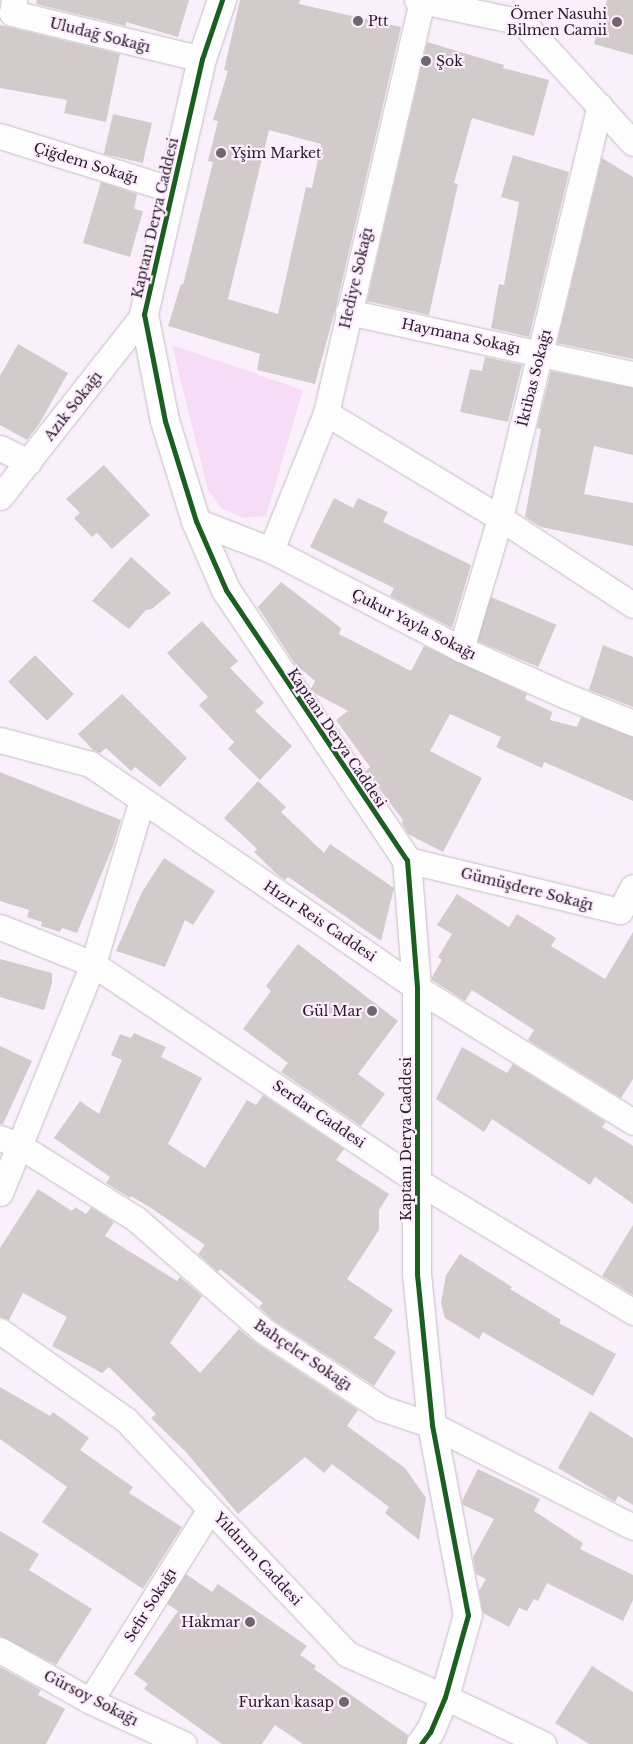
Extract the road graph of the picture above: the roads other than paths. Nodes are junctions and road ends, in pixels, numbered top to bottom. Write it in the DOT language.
graph roads {
  1 [pos="14,0"];
  2 [pos="222,0"];
  3 [pos="420,1"];
  4 [pos="202,59"];
  5 [pos="600,106"];
  6 [pos="0,136"];
  7 [pos="633,143"];
  8 [pos="173,190"];
  9 [pos="348,312"];
  10 [pos="144,314"];
  11 [pos="540,353"];
  12 [pos="633,374"];
  13 [pos="326,413"];
  14 [pos="0,448"];
  15 [pos="29,462"];
  16 [pos="0,497"];
  17 [pos="500,518"];
  18 [pos="196,522"];
  19 [pos="271,550"];
  20 [pos="633,605"];
  21 [pos="461,649"];
  22 [pos="633,723"];
  23 [pos="0,740"];
  24 [pos="142,800"];
  25 [pos="407,860"];
  26 [pos="633,888"];
  27 [pos="0,927"];
  28 [pos="92,964"];
  29 [pos="418,988"];
  30 [pos="633,1122"];
  31 [pos="10,1142"];
  32 [pos="417,1181"];
  33 [pos="0,1193"];
  34 [pos="633,1312"];
  35 [pos="0,1330"];
  36 [pos="432,1425"];
  37 [pos="210,1509"];
  38 [pos="633,1527"];
  39 [pos="0,1650"];
  40 [pos="445,1697"];
  41 [pos="90,1701"];
  42 [pos="180,1743"];
  43 [pos="421,1744"];
  44 [pos="543,1744"];
  1 -- 4 [label="street, Uludağ Sokağı"];
  2 -- 4 [label="street, Kaptanı Derya Caddesi"];
  3 -- 5 [label="street"];
  3 -- 9 [label="street, Hediye Sokağı"];
  4 -- 8 [label="street, Kaptanı Derya Caddesi"];
  5 -- 7 [label="street"];
  5 -- 11 [label="street, İktibas Sokağı"];
  6 -- 8 [label="street, Çiğdem Sokağı"];
  8 -- 10 [label="street, Kaptanı Derya Caddesi"];
  9 -- 11 [label="street, Haymana Sokağı"];
  9 -- 13 [label="street, Hediye Sokağı"];
  10 -- 15 [label="street, Azık Sokağı"];
  10 -- 18 [label="street, Kaptanı Derya Caddesi"];
  11 -- 12 [label="street, Haymana Sokağı"];
  11 -- 17 [label="street, İktibas Sokağı"];
  13 -- 17 [label="street"];
  13 -- 19 [label="street, Hediye Sokağı"];
  14 -- 15 [label="street"];
  15 -- 16 [label="street, Azık Sokağı"];
  17 -- 20 [label="street"];
  17 -- 21 [label="street, İktibas Sokağı"];
  18 -- 19 [label="street, Çukur Yayla Sokağı"];
  18 -- 25 [label="street, Kaptanı Derya Caddesi"];
  19 -- 21 [label="street, Çukur Yayla Sokağı"];
  21 -- 22 [label="street, Çukur Yayla Sokağı"];
  23 -- 24 [label="street, Hızır Reis Caddesi"];
  24 -- 28 [label="street"];
  24 -- 29 [label="street, Hızır Reis Caddesi"];
  25 -- 26 [label="street, Gümüşdere Sokağı"];
  25 -- 29 [label="street, Kaptanı Derya Caddesi"];
  27 -- 28 [label="street, Serdar Caddesi"];
  28 -- 31 [label="street"];
  28 -- 32 [label="street, Serdar Caddesi"];
  29 -- 30 [label="street, Hızır Reis Caddesi"];
  29 -- 32 [label="street, Kaptanı Derya Caddesi"];
  31 -- 33 [label="street"];
  31 -- 36 [label="street, Bahçeler Sokağı"];
  32 -- 34 [label="street, Serdar Caddesi"];
  32 -- 36 [label="street, Kaptanı Derya Caddesi"];
  35 -- 37 [label="street, Yıldırım Caddesi"];
  36 -- 38 [label="street, Bahçeler Sokağı"];
  36 -- 40 [label="street, Kaptanı Derya Caddesi"];
  37 -- 40 [label="street, Yıldırım Caddesi"];
  37 -- 41 [label="street, Sefir Sokağı"];
  39 -- 41 [label="street, Gürsoy Sokağı"];
  40 -- 43 [label="street, Kaptanı Derya Caddesi"];
  40 -- 44 [label="street, Yıldırım Caddesi"];
  41 -- 42 [label="street, Gürsoy Sokağı"];
}
